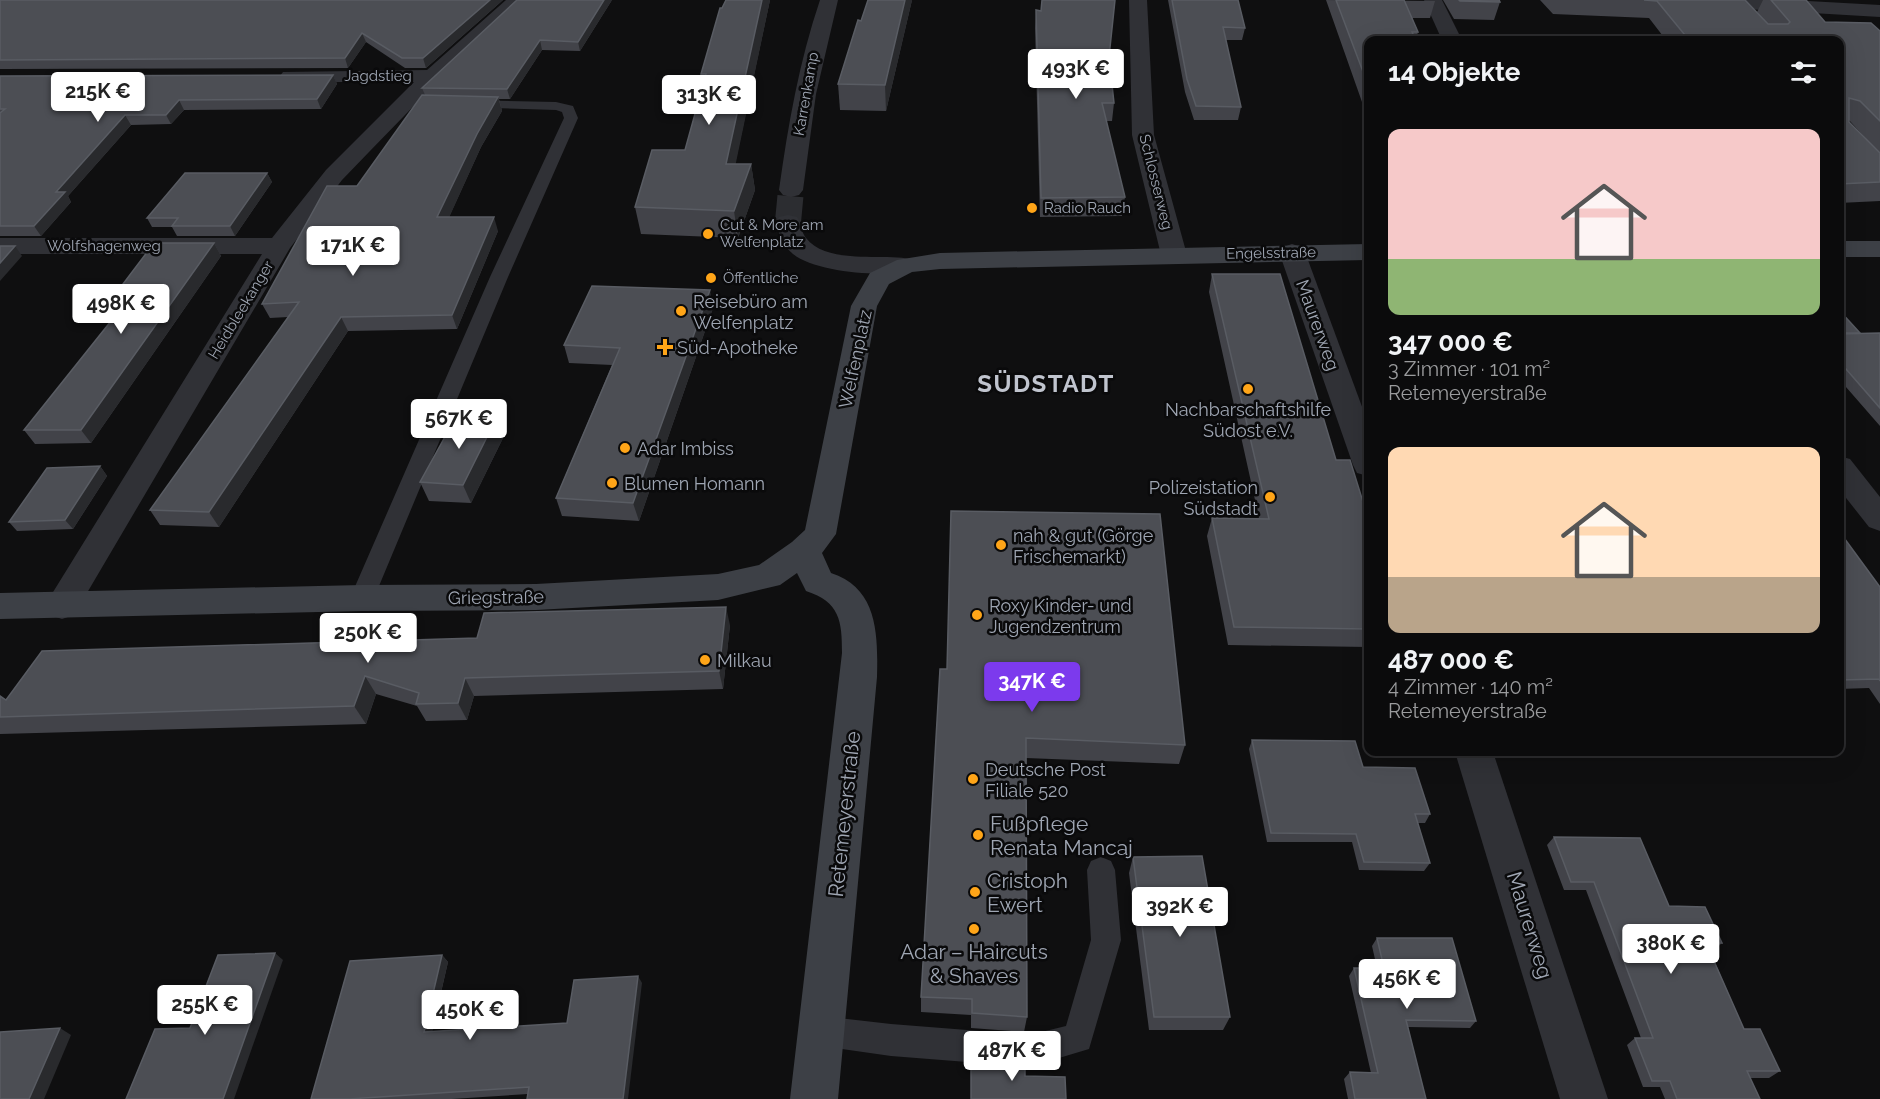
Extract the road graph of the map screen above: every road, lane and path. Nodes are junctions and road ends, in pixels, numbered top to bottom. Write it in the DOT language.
graph roads {
  1 [pos="517,0"];
  2 [pos="829,0"];
  3 [pos="1138,0"];
  4 [pos="1433,0"];
  5 [pos="1694,0"];
  6 [pos="1736,2"];
  7 [pos="1880,11"];
  8 [pos="1751,20"];
  9 [pos="1450,36"];
  10 [pos="276,76"];
  11 [pos="432,76"];
  12 [pos="451,104"];
  13 [pos="791,190"];
  14 [pos="788,222"];
  15 [pos="0,246"];
  16 [pos="279,246"];
  17 [pos="1844,249"];
  18 [pos="1880,249"];
  19 [pos="1292,252"];
  20 [pos="1364,252"];
  21 [pos="1174,255"];
  22 [pos="906,265"];
  23 [pos="1364,454"];
  24 [pos="1844,473"];
  25 [pos="1880,519"];
  26 [pos="804,551"];
  27 [pos="362,598"];
  28 [pos="0,606"];
  29 [pos="62,606"];
  30 [pos="1475,756"];
  31 [pos="1101,870"];
  32 [pos="821,1031"];
  33 [pos="814,1099"];
  34 [pos="1584,1099"];
  1 -- 11 [label="street, Heidbleekanger"];
  2 -- 13 [label="street, Karrenkamp"];
  3 -- 21 [label="street, Schlosserweg"];
  4 -- 9 [label="street"];
  5 -- 6 [label="street"];
  6 -- 7 [label="street"];
  6 -- 8 [label="street"];
  10 -- 11 [label="street, Jagdstieg"];
  11 -- 16 [label="street, Heidbleekanger"];
  12 -- 27 [label="lane"];
  14 -- 22 [label="street"];
  15 -- 16 [label="street, Wolfshagenweg"];
  16 -- 29 [label="street, Heidbleekanger"];
  17 -- 18 [label="street"];
  19 -- 20 [label="street, Engelsstraße"];
  19 -- 21 [label="street, Engelsstraße"];
  19 -- 23 [label="street, Maurerweg"];
  21 -- 22 [label="street, Welfenplatz"];
  22 -- 26 [label="street, Welfenplatz"];
  24 -- 25 [label="street"];
  26 -- 27 [label="street, Griegstraße"];
  26 -- 32 [label="street, Retemeyerstraße"];
  27 -- 29 [label="street, Griegstraße"];
  28 -- 29 [label="street, Griegstraße"];
  30 -- 34 [label="street, Maurerweg"];
  31 -- 32 [label="lane"];
  32 -- 33 [label="street, Retemeyerstraße"];
}
